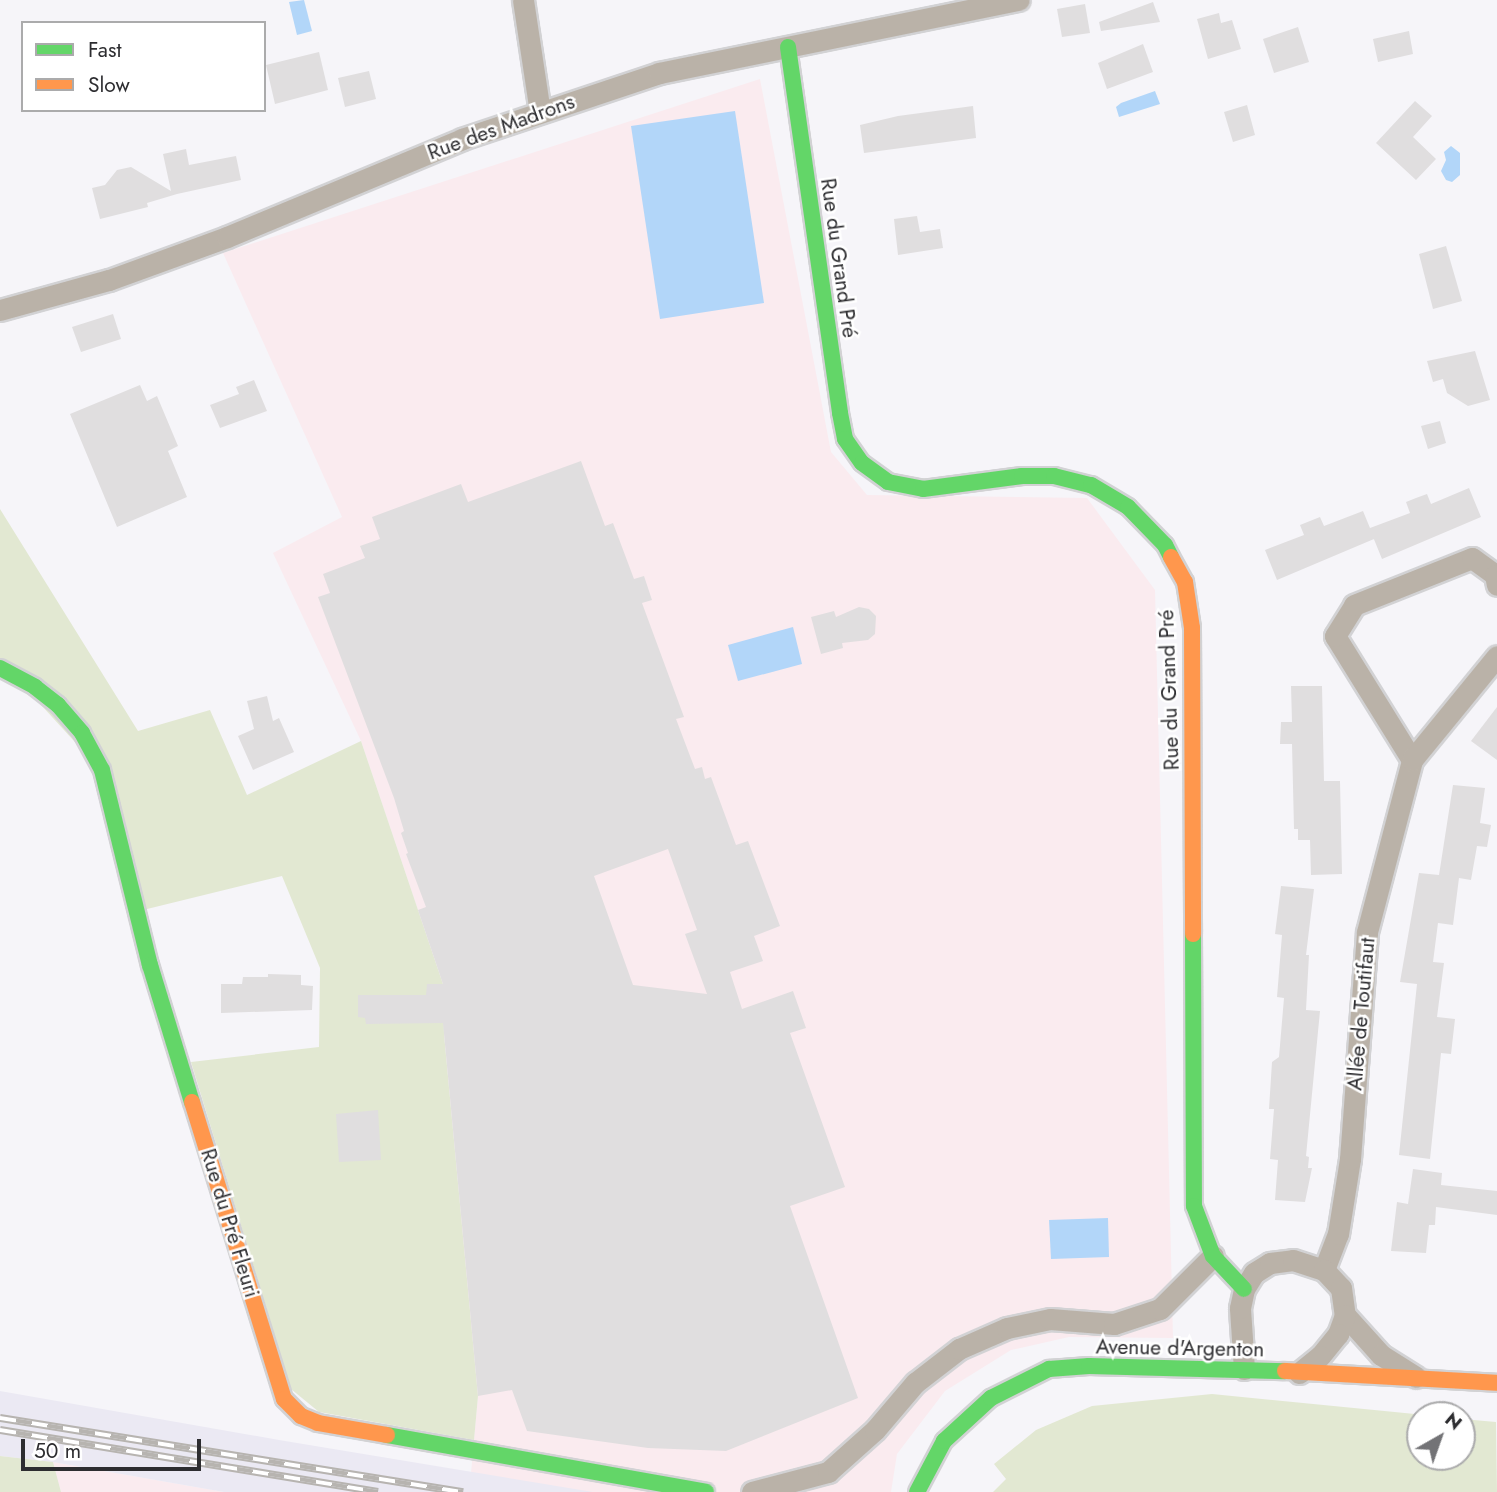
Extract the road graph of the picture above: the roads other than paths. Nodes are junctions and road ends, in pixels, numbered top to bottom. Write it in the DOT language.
graph roads {
  1 [pos="523,0"];
  2 [pos="1019,0"];
  3 [pos="788,47"];
  4 [pos="540,112"];
  5 [pos="0,310"];
  6 [pos="1497,585"];
  7 [pos="1497,656"];
  8 [pos="0,668"];
  9 [pos="1412,760"];
  10 [pos="1213,1256"];
  11 [pos="1324,1269"];
  12 [pos="1244,1289"];
  13 [pos="1345,1315"];
  14 [pos="1244,1369"];
  15 [pos="1299,1373"];
  16 [pos="1420,1380"];
  17 [pos="1497,1382"];
  18 [pos="706,1492"];
  19 [pos="752,1492"];
  20 [pos="917,1492"];
  1 -- 4 [label="street"];
  2 -- 3 [label="street, Rue des Madrons"];
  3 -- 4 [label="street, Rue des Madrons"];
  3 -- 10 [label="street, Rue du Grand Pré"];
  4 -- 5 [label="street, Rue des Madrons"];
  6 -- 9 [label="street"];
  7 -- 9 [label="street, Allée de Toutifaut"];
  8 -- 18 [label="street, Rue du Pré Fleuri"];
  9 -- 11 [label="street, Allée de Toutifaut"];
  10 -- 12 [label="street, Rue du Grand Pré"];
  10 -- 19 [label="street"];
  11 -- 12 [label="street"];
  11 -- 13 [label="street"];
  12 -- 14 [label="street"];
  13 -- 15 [label="street"];
  13 -- 16 [label="street"];
  14 -- 15 [label="street, Avenue d'Argenton"];
  14 -- 20 [label="street, Avenue d'Argenton"];
  15 -- 16 [label="street, Avenue d'Argenton"];
  16 -- 17 [label="street, Avenue d'Argenton"];
}
